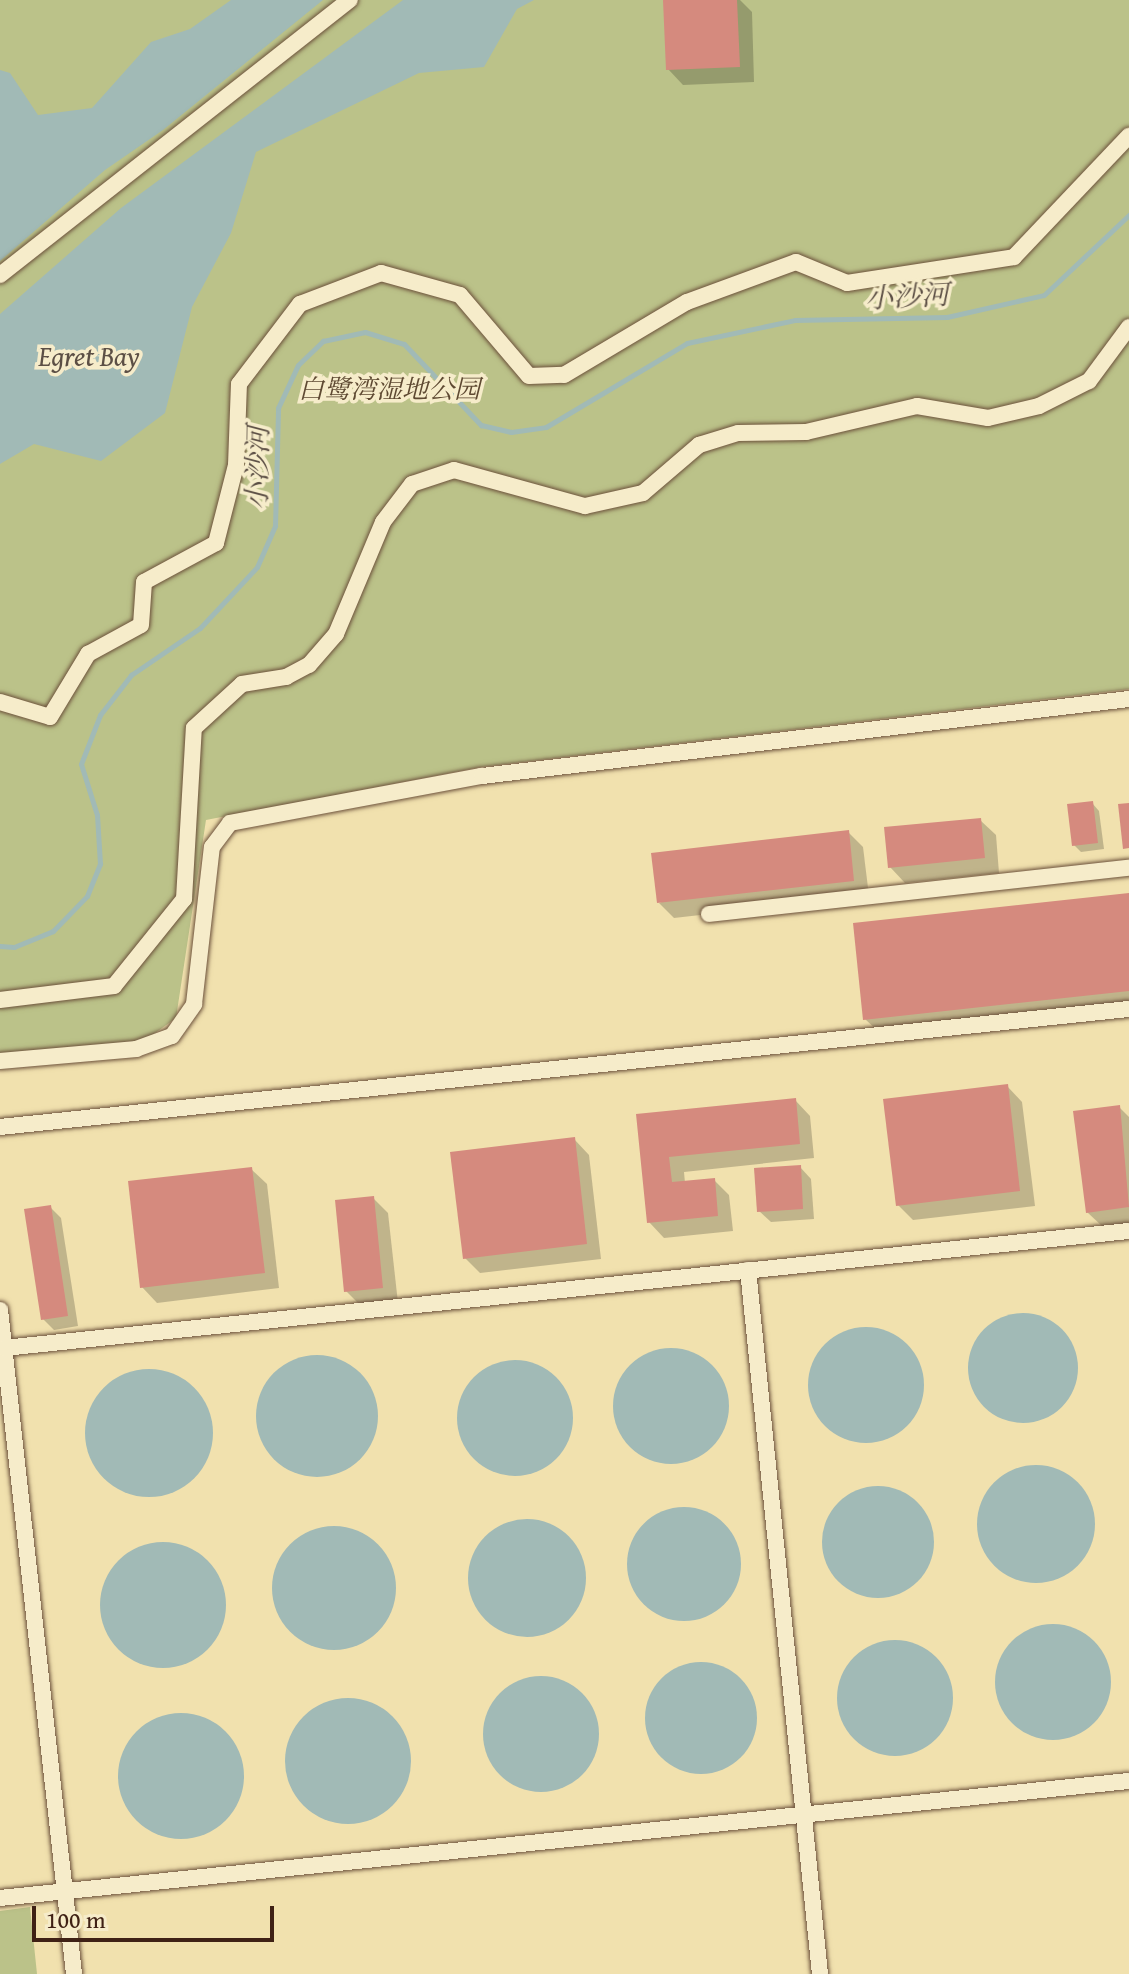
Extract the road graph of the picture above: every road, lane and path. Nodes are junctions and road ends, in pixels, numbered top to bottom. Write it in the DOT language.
graph roads {
  1 [pos="350,0"];
  2 [pos="1129,136"];
  3 [pos="0,275"];
  4 [pos="1129,327"];
  5 [pos="1129,699"];
  6 [pos="0,702"];
  7 [pos="1129,868"];
  8 [pos="709,914"];
  9 [pos="0,1000"];
  10 [pos="1129,1009"];
  11 [pos="0,1061"];
  12 [pos="0,1127"];
  13 [pos="1129,1231"];
  14 [pos="748,1270"];
  15 [pos="0,1310"];
  16 [pos="4,1348"];
  17 [pos="1129,1781"];
  18 [pos="804,1817"];
  19 [pos="66,1891"];
  20 [pos="0,1898"];
  21 [pos="74,1974"];
  22 [pos="820,1974"];
  1 -- 3 [label="street"];
  2 -- 6 [label="street"];
  4 -- 9 [label="street"];
  5 -- 11 [label="street"];
  7 -- 8 [label="street"];
  10 -- 12 [label="street"];
  13 -- 14 [label="street"];
  14 -- 16 [label="street"];
  14 -- 18 [label="street"];
  15 -- 16 [label="street"];
  16 -- 19 [label="street"];
  17 -- 18 [label="street"];
  18 -- 19 [label="street"];
  18 -- 22 [label="street"];
  19 -- 20 [label="street"];
  19 -- 21 [label="street"];
}
